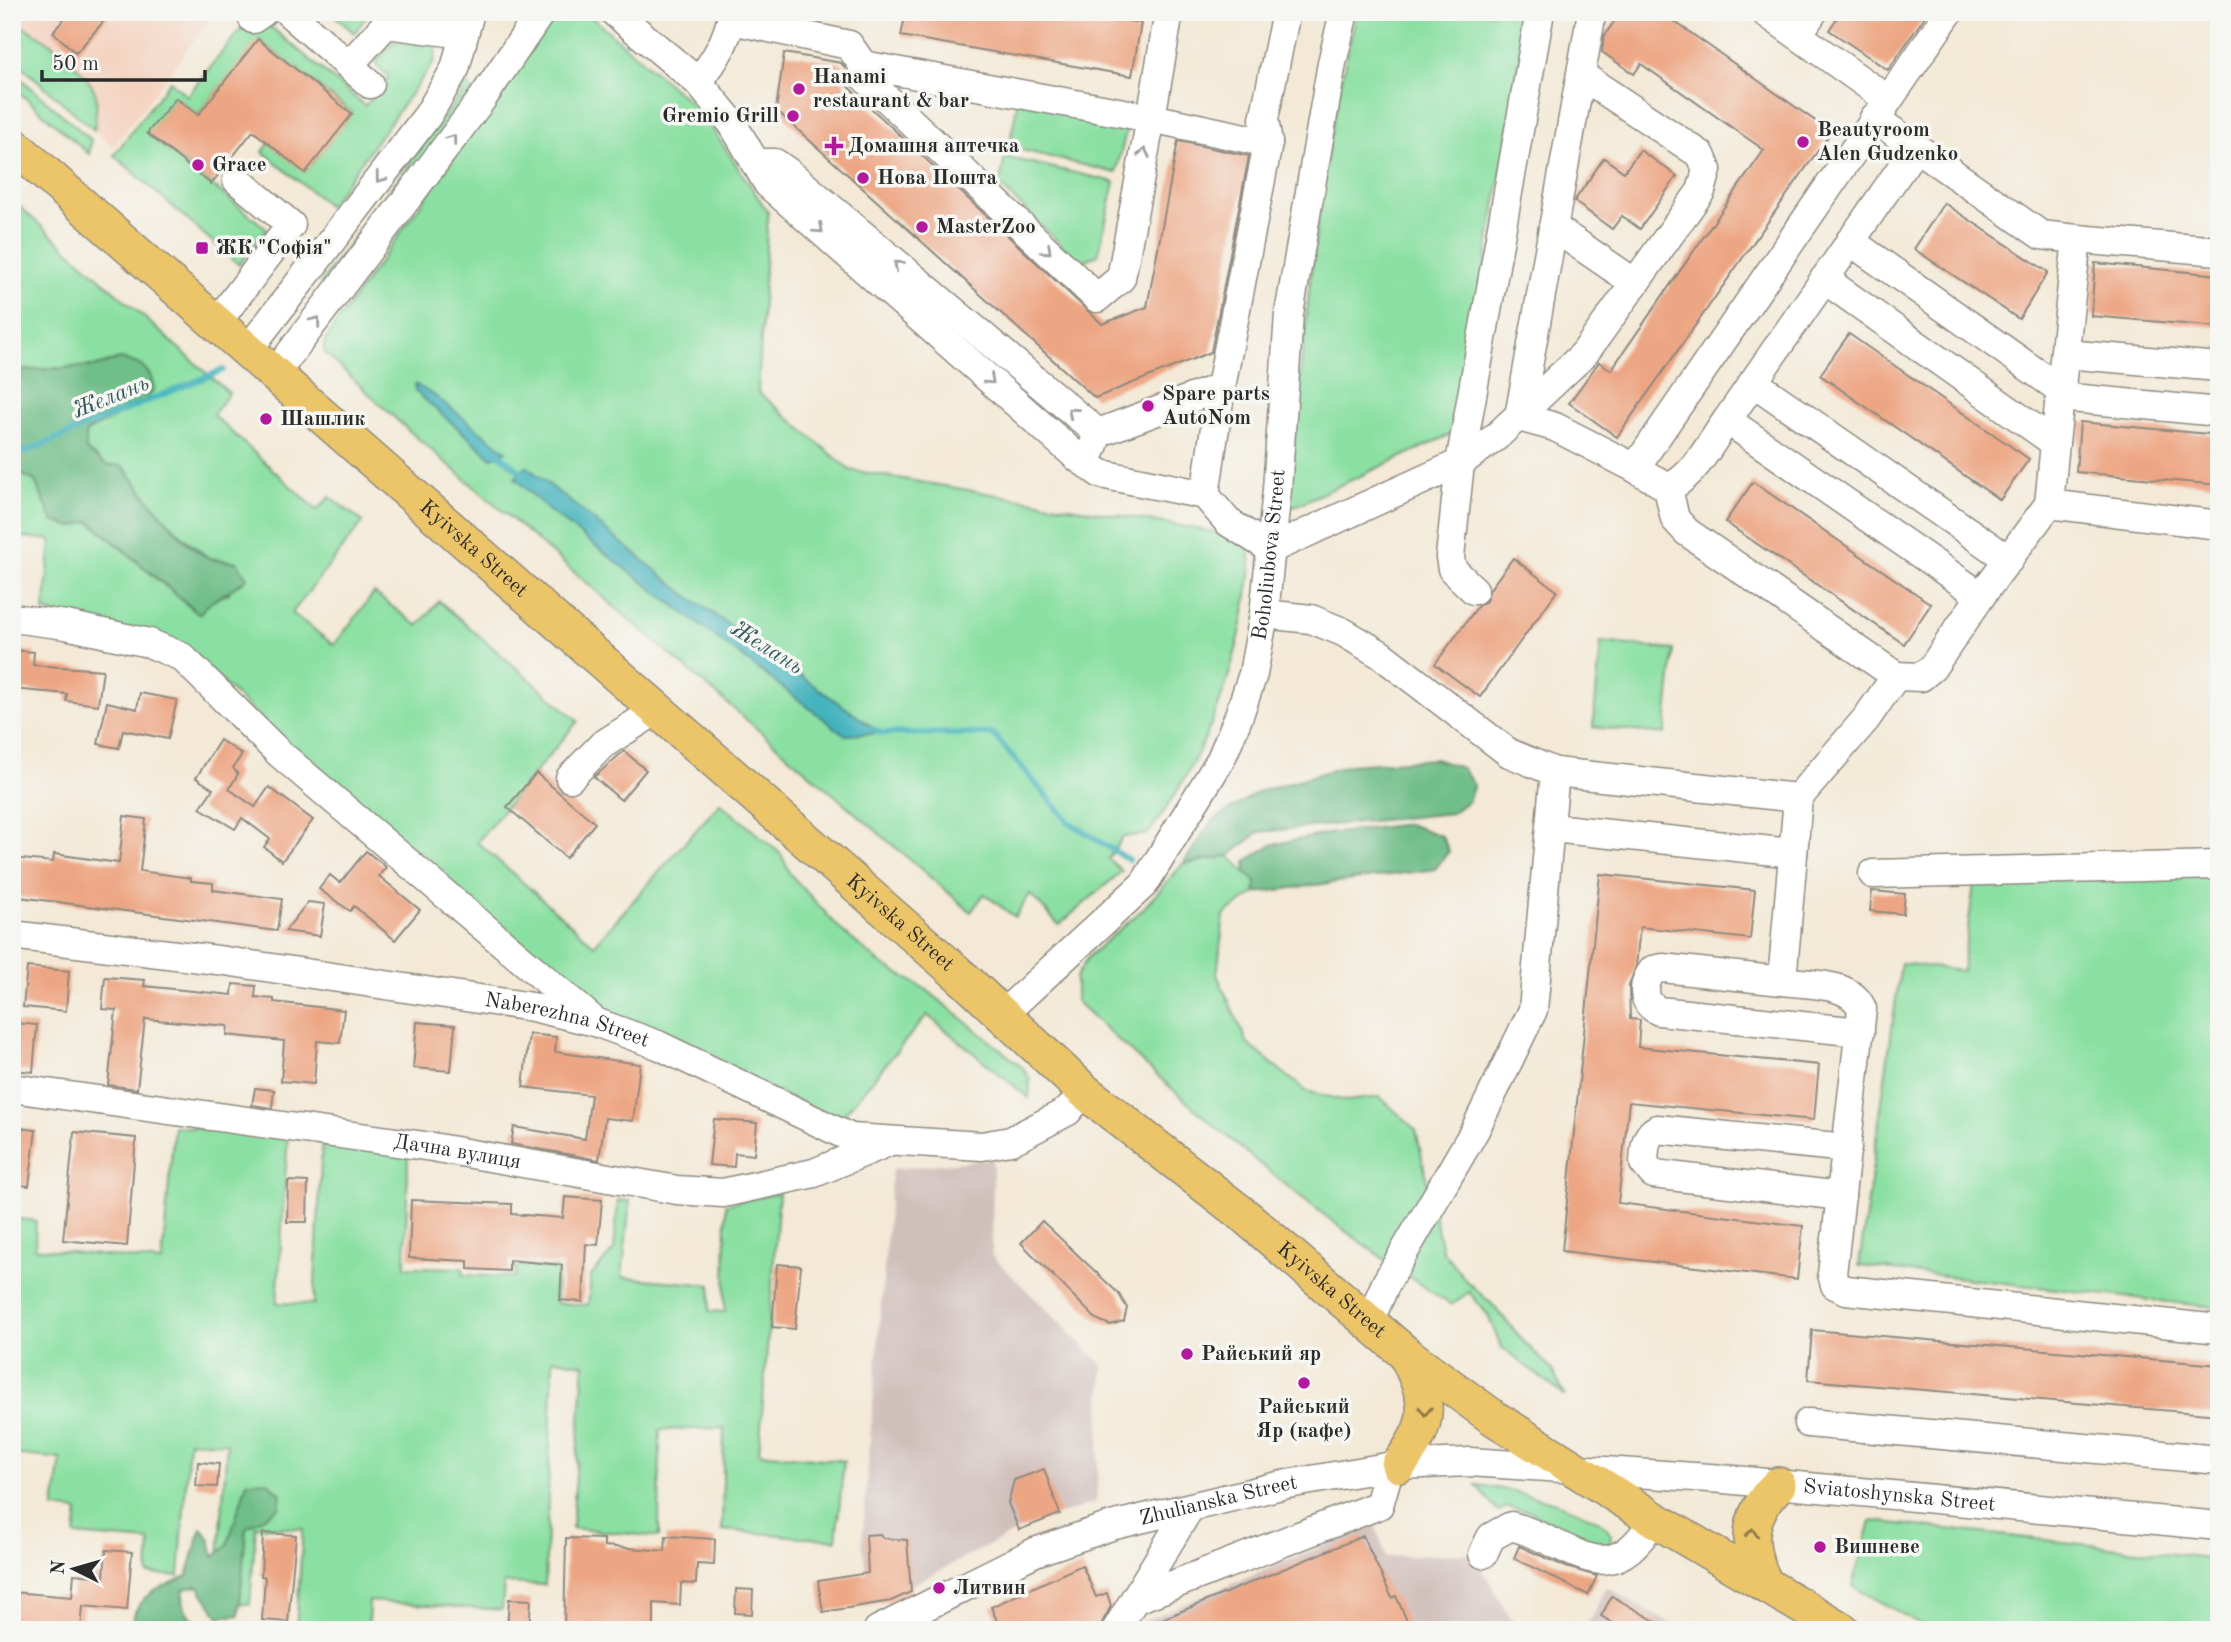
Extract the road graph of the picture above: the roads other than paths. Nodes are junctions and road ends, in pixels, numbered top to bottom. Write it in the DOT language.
graph roads {
  1 [pos="288,12"];
  2 [pos="541,12"];
  3 [pos="614,12"];
  4 [pos="1169,12"];
  5 [pos="1286,12"];
  6 [pos="1344,12"];
  7 [pos="1540,12"];
  8 [pos="1591,12"];
  9 [pos="1765,12"];
  10 [pos="1949,12"];
  11 [pos="732,16"];
  12 [pos="388,18"];
  13 [pos="468,20"];
  14 [pos="1806,24"];
  15 [pos="349,65"];
  16 [pos="863,65"];
  17 [pos="1581,75"];
  18 [pos="698,82"];
  19 [pos="370,84"];
  20 [pos="482,99"];
  21 [pos="1880,108"];
  22 [pos="1151,118"];
  23 [pos="1268,143"];
  24 [pos="12,144"];
  25 [pos="1916,147"];
  26 [pos="755,163"];
  27 [pos="237,180"];
  28 [pos="1553,227"];
  29 [pos="2077,239"];
  30 [pos="1850,241"];
  31 [pos="2219,250"];
  32 [pos="1824,279"];
  33 [pos="1635,283"];
  34 [pos="216,322"];
  35 [pos="247,351"];
  36 [pos="2065,354"];
  37 [pos="2219,367"];
  38 [pos="274,375"];
  39 [pos="1753,382"];
  40 [pos="1221,387"];
  41 [pos="2061,393"];
  42 [pos="2219,412"];
  43 [pos="1519,418"];
  44 [pos="1727,420"];
  45 [pos="1098,433"];
  46 [pos="2055,443"];
  47 [pos="1077,457"];
  48 [pos="1460,463"];
  49 [pos="1635,468"];
  50 [pos="1668,488"];
  51 [pos="1205,495"];
  52 [pos="2049,504"];
  53 [pos="2219,524"];
  54 [pos="1271,549"];
  55 [pos="2008,560"];
  56 [pos="1474,590"];
  57 [pos="1981,596"];
  58 [pos="1264,614"];
  59 [pos="12,618"];
  60 [pos="1896,676"];
  61 [pos="657,710"];
  62 [pos="1555,772"];
  63 [pos="570,778"];
  64 [pos="1798,798"];
  65 [pos="1552,828"];
  66 [pos="1793,853"];
  67 [pos="2219,865"];
  68 [pos="1873,874"];
  69 [pos="12,935"];
  70 [pos="1783,981"];
  71 [pos="1003,1014"];
  72 [pos="595,1022"];
  73 [pos="1860,1032"];
  74 [pos="12,1088"];
  75 [pos="1084,1091"];
  76 [pos="895,1140"];
  77 [pos="1847,1148"];
  78 [pos="1841,1196"];
  79 [pos="1370,1322"];
  80 [pos="2219,1329"];
  81 [pos="1406,1354"];
  82 [pos="1808,1423"];
  83 [pos="2219,1460"];
  84 [pos="1394,1465"];
  85 [pos="1578,1471"];
  86 [pos="1779,1485"];
  87 [pos="1189,1509"];
  88 [pos="1654,1520"];
  89 [pos="2219,1526"];
  90 [pos="1483,1554"];
  91 [pos="1766,1586"];
  92 [pos="1134,1600"];
  93 [pos="878,1630"];
  94 [pos="1116,1630"];
  95 [pos="1842,1630"];
  1 -- 15 [label="street"];
  2 -- 20 [label="street"];
  3 -- 18 [label="street"];
  4 -- 22 [label="street"];
  5 -- 23 [label="street"];
  6 -- 54 [label="street, Boholiubova Street"];
  7 -- 48 [label="street"];
  8 -- 17 [label="street"];
  9 -- 14 [label="street"];
  10 -- 21 [label="street"];
  11 -- 16 [label="street"];
  11 -- 18 [label="street"];
  12 -- 13 [label="street"];
  12 -- 15 [label="street"];
  13 -- 20 [label="street"];
  13 -- 35 [label="street, one-way"];
  14 -- 21 [label="street"];
  15 -- 19 [label="street"];
  16 -- 22 [label="street"];
  16 -- 22 [label="street, one-way"];
  17 -- 28 [label="street"];
  17 -- 33 [label="street"];
  18 -- 26 [label="street"];
  38 -- 20 [label="street, one-way"];
  21 -- 25 [label="street"];
  21 -- 49 [label="street"];
  22 -- 23 [label="street"];
  23 -- 40 [label="street"];
  24 -- 34 [label="main road, Kyivska Street"];
  25 -- 29 [label="street"];
  25 -- 30 [label="street"];
  45 -- 26 [label="street, one-way"];
  26 -- 47 [label="street, one-way"];
  27 -- 34 [label="street"];
  28 -- 33 [label="street"];
  28 -- 43 [label="street"];
  29 -- 31 [label="street"];
  29 -- 36 [label="street"];
  30 -- 32 [label="street"];
  30 -- 41 [label="street"];
  32 -- 39 [label="street"];
  32 -- 46 [label="street"];
  33 -- 43 [label="street"];
  34 -- 35 [label="main road, Kyivska Street"];
  35 -- 38 [label="main road, Kyivska Street"];
  36 -- 37 [label="street"];
  36 -- 41 [label="street"];
  38 -- 61 [label="main road, Kyivska Street"];
  39 -- 44 [label="street"];
  39 -- 55 [label="street"];
  40 -- 45 [label="street"];
  40 -- 51 [label="street"];
  41 -- 42 [label="street"];
  41 -- 46 [label="street"];
  43 -- 48 [label="street"];
  43 -- 49 [label="street"];
  44 -- 50 [label="street"];
  44 -- 57 [label="street"];
  45 -- 47 [label="street"];
  46 -- 52 [label="street"];
  47 -- 51 [label="street"];
  48 -- 54 [label="street"];
  48 -- 56 [label="street"];
  49 -- 50 [label="street"];
  50 -- 60 [label="street"];
  51 -- 54 [label="street"];
  52 -- 53 [label="street"];
  52 -- 55 [label="street"];
  54 -- 58 [label="street, Boholiubova Street"];
  55 -- 57 [label="street"];
  57 -- 60 [label="street"];
  58 -- 62 [label="street"];
  58 -- 71 [label="street, Boholiubova Street"];
  59 -- 72 [label="street"];
  60 -- 64 [label="street"];
  61 -- 63 [label="street"];
  61 -- 71 [label="main road, Kyivska Street"];
  62 -- 64 [label="street"];
  62 -- 65 [label="street"];
  64 -- 66 [label="street"];
  65 -- 66 [label="street"];
  65 -- 79 [label="street"];
  66 -- 70 [label="street"];
  67 -- 68 [label="street"];
  69 -- 72 [label="street, Naberezhna Street"];
  70 -- 73 [label="street"];
  70 -- 73 [label="street"];
  71 -- 75 [label="main road, Kyivska Street"];
  72 -- 76 [label="street, Naberezhna Street"];
  73 -- 77 [label="street"];
  74 -- 76 [label="street, Дачна вулиця"];
  75 -- 76 [label="street, Naberezhna Street"];
  75 -- 79 [label="main road, Kyivska Street"];
  77 -- 78 [label="street"];
  77 -- 78 [label="street"];
  78 -- 80 [label="street"];
  79 -- 81 [label="main road, Kyivska Street"];
  81 -- 84 [label="main road, one-way"];
  81 -- 85 [label="main road, Kyivska Street"];
  82 -- 83 [label="street"];
  84 -- 85 [label="street, Zhulianska Street"];
  84 -- 87 [label="street, Zhulianska Street"];
  84 -- 92 [label="street"];
  85 -- 86 [label="street, Sviatoshynska Street"];
  85 -- 88 [label="main road, Kyivska Street"];
  86 -- 89 [label="street, Sviatoshynska Street"];
  91 -- 86 [label="main road, one-way"];
  87 -- 92 [label="street"];
  87 -- 93 [label="street, Zhulianska Street"];
  88 -- 90 [label="street"];
  88 -- 91 [label="main road, Kyivska Street"];
  91 -- 95 [label="main road, Kyivska Street"];
  92 -- 94 [label="street"];
}
